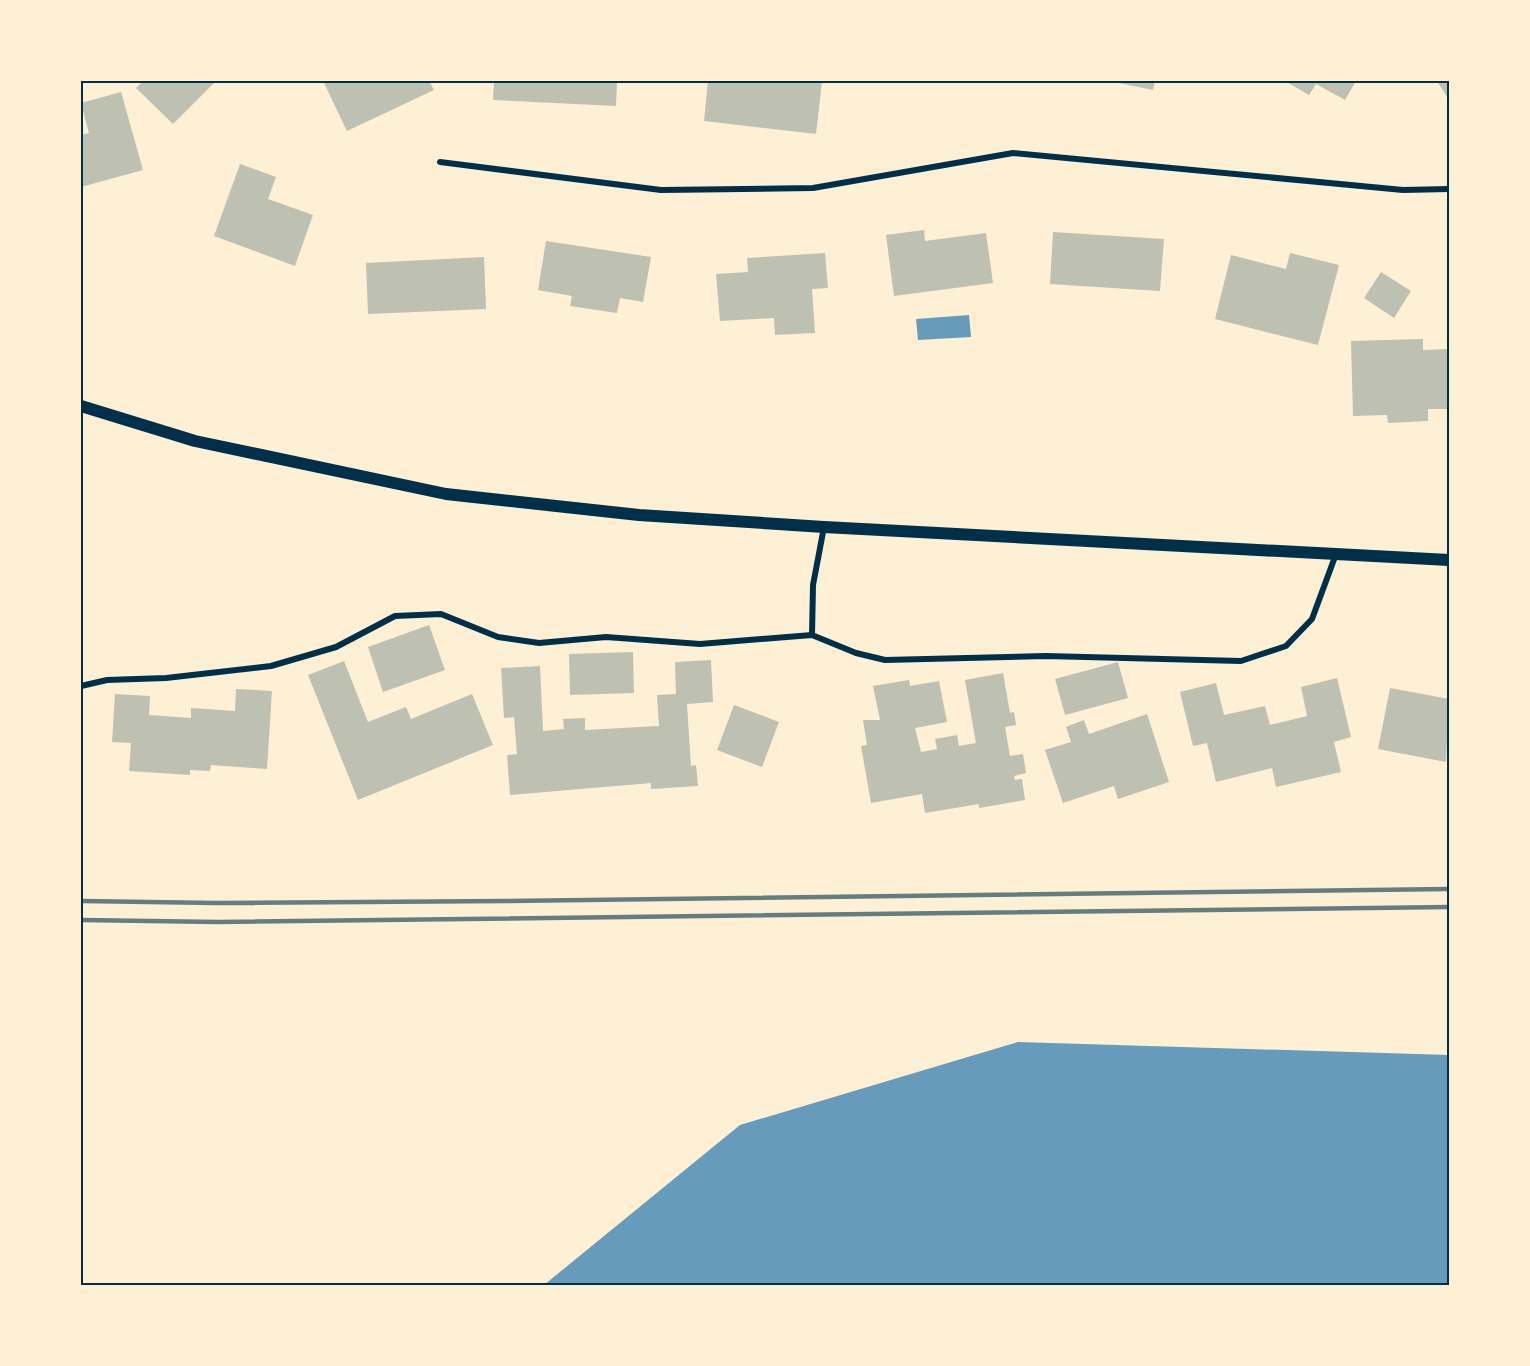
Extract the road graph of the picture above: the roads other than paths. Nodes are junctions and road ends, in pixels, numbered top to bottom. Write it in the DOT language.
graph roads {
  1 [pos="440,162"];
  2 [pos="1449,189"];
  3 [pos="81,406"];
  4 [pos="824,527"];
  5 [pos="1336,554"];
  6 [pos="1449,560"];
  7 [pos="812,635"];
  8 [pos="81,686"];
  1 -- 2 [label="street"];
  3 -- 4 [label="main road"];
  4 -- 5 [label="main road"];
  4 -- 7 [label="street"];
  5 -- 6 [label="main road"];
  5 -- 7 [label="street"];
  7 -- 8 [label="street"];
}
